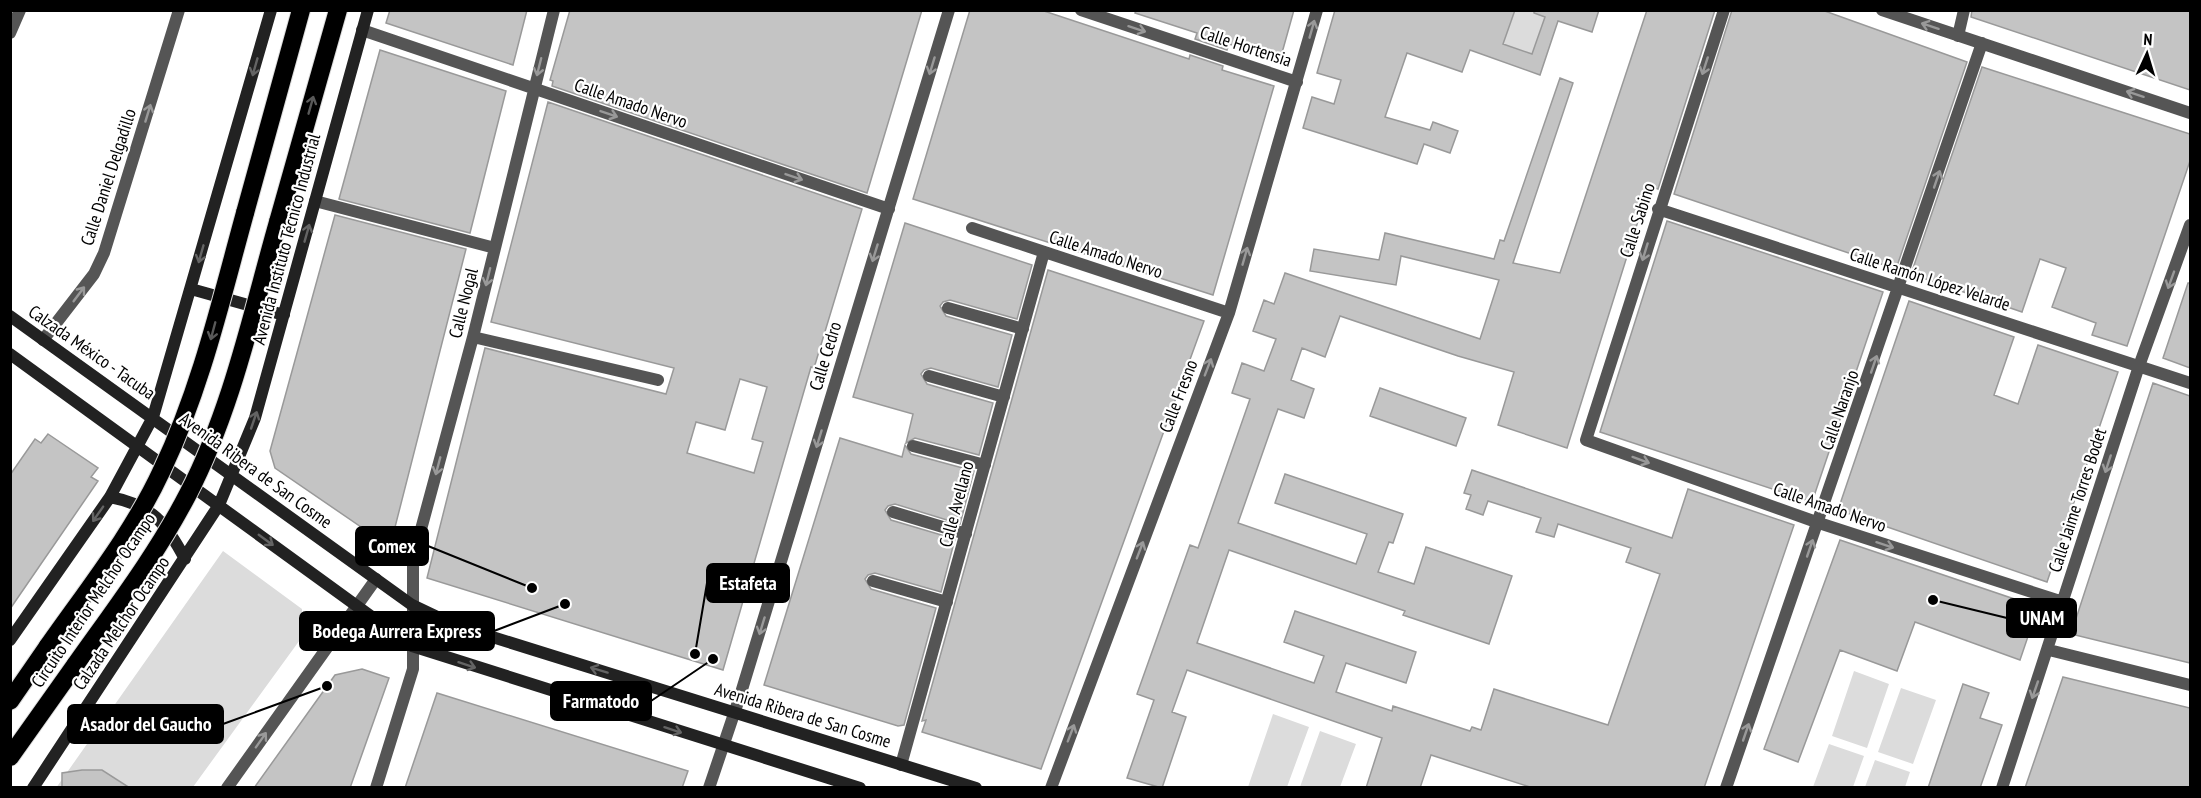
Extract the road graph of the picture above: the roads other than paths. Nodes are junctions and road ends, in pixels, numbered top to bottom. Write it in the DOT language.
graph roads {
  1 [pos="20,10"];
  2 [pos="178,10"];
  3 [pos="271,10"];
  4 [pos="301,10"];
  5 [pos="338,10"];
  6 [pos="368,10"];
  7 [pos="554,10"];
  8 [pos="950,10"];
  9 [pos="1081,10"];
  10 [pos="1317,10"];
  11 [pos="1724,10"];
  12 [pos="1882,10"];
  13 [pos="1964,10"];
  14 [pos="362,30"];
  15 [pos="10,33"];
  16 [pos="1958,36"];
  17 [pos="1982,44"];
  18 [pos="1297,82"];
  19 [pos="534,88"];
  20 [pos="2190,113"];
  21 [pos="315,201"];
  22 [pos="889,209"];
  23 [pos="1658,209"];
  24 [pos="2190,225"];
  25 [pos="972,228"];
  26 [pos="495,248"];
  27 [pos="1044,252"];
  28 [pos="191,289"];
  29 [pos="1900,289"];
  30 [pos="948,308"];
  31 [pos="1228,313"];
  32 [pos="284,315"];
  33 [pos="10,316"];
  34 [pos="1023,329"];
  35 [pos="473,337"];
  36 [pos="43,340"];
  37 [pos="10,354"];
  38 [pos="2139,366"];
  39 [pos="929,376"];
  40 [pos="658,380"];
  41 [pos="2190,383"];
  42 [pos="1004,397"];
  43 [pos="153,417"];
  44 [pos="1586,440"];
  45 [pos="139,446"];
  46 [pos="913,446"];
  47 [pos="985,465"];
  48 [pos="233,475"];
  49 [pos="110,497"];
  50 [pos="219,505"];
  51 [pos="893,512"];
  52 [pos="1819,523"];
  53 [pos="966,534"];
  54 [pos="185,559"];
  55 [pos="376,579"];
  56 [pos="873,581"];
  57 [pos="947,602"];
  58 [pos="2063,602"];
  59 [pos="412,605"];
  60 [pos="356,606"];
  61 [pos="10,640"];
  62 [pos="412,646"];
  63 [pos="2049,651"];
  64 [pos="2190,685"];
  65 [pos="10,701"];
  66 [pos="735,713"];
  67 [pos="724,746"];
  68 [pos="10,757"];
  69 [pos="901,765"];
  70 [pos="33,788"];
  71 [pos="227,788"];
  72 [pos="376,788"];
  73 [pos="709,788"];
  74 [pos="860,788"];
  75 [pos="976,788"];
  76 [pos="1051,788"];
  77 [pos="1726,788"];
  78 [pos="2002,788"];
  1 -- 15 [label="street"];
  36 -- 2 [label="street, Calle Daniel Delgadillo, one-way"];
  3 -- 28 [label="main road, one-way"];
  4 -- 65 [label="highway, Circuito Interior Melchor Ocampo, one-way, bridge"];
  68 -- 5 [label="highway, Circuito Interior Melchor Ocampo, one-way, bridge"];
  6 -- 14 [label="main road, Avenida Instituto Técnico Industrial"];
  7 -- 19 [label="street, Calle Nogal, one-way"];
  8 -- 22 [label="street, Calle Cedro, one-way"];
  9 -- 18 [label="street, Calle Hortensia, one-way"];
  18 -- 10 [label="street, Calle Fresno, one-way"];
  11 -- 23 [label="street, Calle Sabino, one-way"];
  16 -- 12 [label="street, one-way"];
  13 -- 16 [label="street"];
  14 -- 19 [label="street, Calle Amado Nervo"];
  14 -- 21 [label="main road, Avenida Instituto Técnico Industrial"];
  16 -- 17 [label="street"];
  20 -- 17 [label="street, one-way"];
  29 -- 17 [label="street, Calle Naranjo, one-way"];
  31 -- 18 [label="street, Calle Fresno, one-way"];
  19 -- 22 [label="street, Calle Amado Nervo, one-way"];
  19 -- 26 [label="street, Calle Nogal"];
  21 -- 26 [label="street"];
  32 -- 21 [label="main road, Avenida Instituto Técnico Industrial, one-way"];
  22 -- 66 [label="street, Calle Cedro, one-way"];
  23 -- 29 [label="street, Calle Ramón López Velarde"];
  23 -- 44 [label="street, Calle Sabino, one-way"];
  24 -- 38 [label="street, Calle Jaime Torres Bodet, one-way"];
  25 -- 27 [label="street, Calle Amado Nervo"];
  26 -- 35 [label="street, Calle Nogal, one-way"];
  27 -- 31 [label="street, Calle Amado Nervo"];
  27 -- 34 [label="street, Calle Avellano"];
  28 -- 32 [label="main road"];
  28 -- 43 [label="main road"];
  29 -- 38 [label="street, Calle Ramón López Velarde"];
  52 -- 29 [label="street, Calle Naranjo, one-way"];
  30 -- 34 [label="street"];
  76 -- 31 [label="street, Calle Fresno, one-way"];
  48 -- 32 [label="main road, Avenida Instituto Técnico Industrial, one-way"];
  33 -- 36 [label="main road, Calzada México - Tacuba"];
  34 -- 42 [label="street, Calle Avellano"];
  35 -- 40 [label="street"];
  35 -- 59 [label="street, Calle Nogal, one-way"];
  36 -- 43 [label="main road, Calzada México - Tacuba"];
  37 -- 45 [label="main road"];
  38 -- 41 [label="street, Calle Ramón López Velarde"];
  38 -- 58 [label="street, Calle Jaime Torres Bodet, one-way"];
  39 -- 42 [label="street"];
  42 -- 47 [label="street, Calle Avellano"];
  43 -- 45 [label="main road"];
  43 -- 48 [label="main road, Avenida Ribera de San Cosme"];
  44 -- 52 [label="street, Calle Amado Nervo, one-way"];
  45 -- 49 [label="main road"];
  45 -- 50 [label="main road"];
  46 -- 47 [label="street"];
  47 -- 53 [label="street, Calle Avellano"];
  48 -- 50 [label="main road, Calzada Melchor Ocampo"];
  48 -- 55 [label="main road, Avenida Ribera de San Cosme"];
  49 -- 54 [label="main road"];
  49 -- 61 [label="main road, one-way"];
  50 -- 54 [label="main road, Calzada Melchor Ocampo"];
  50 -- 60 [label="main road, one-way"];
  51 -- 53 [label="street"];
  52 -- 58 [label="street, Calle Amado Nervo, one-way"];
  77 -- 52 [label="street, Calle Naranjo, one-way"];
  53 -- 57 [label="street, Calle Avellano"];
  54 -- 70 [label="main road, Calzada Melchor Ocampo"];
  55 -- 59 [label="main road, Avenida Ribera de San Cosme"];
  55 -- 60 [label="street"];
  56 -- 57 [label="street"];
  57 -- 69 [label="street, Calle Avellano"];
  58 -- 63 [label="street, Calle Jaime Torres Bodet"];
  59 -- 62 [label="street, Calle Nogal"];
  66 -- 59 [label="main road, Avenida Ribera de San Cosme, one-way"];
  60 -- 62 [label="main road"];
  71 -- 60 [label="street, one-way"];
  62 -- 67 [label="main road, one-way"];
  62 -- 72 [label="street, Calle Nogal"];
  63 -- 64 [label="street"];
  63 -- 78 [label="street, Calle Jaime Torres Bodet, one-way"];
  66 -- 67 [label="street, Calle Cedro"];
  66 -- 69 [label="main road, Avenida Ribera de San Cosme"];
  67 -- 73 [label="street, Calle Cedro"];
  67 -- 74 [label="main road"];
  69 -- 75 [label="main road, Avenida Ribera de San Cosme"];
}
